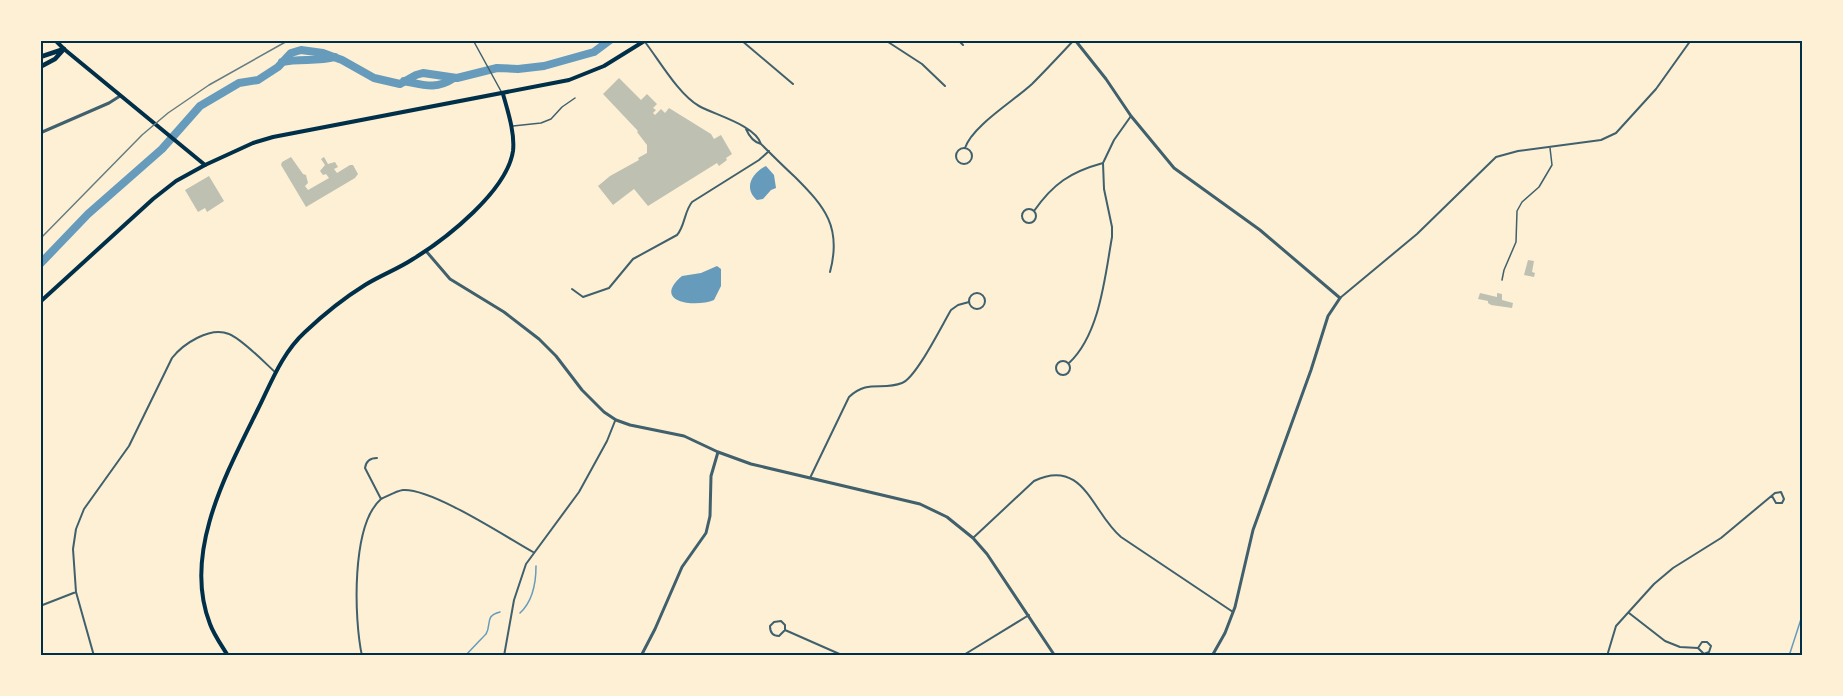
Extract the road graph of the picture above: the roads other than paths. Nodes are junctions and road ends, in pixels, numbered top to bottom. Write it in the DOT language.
graph roads {
  1 [pos="55,40"];
  2 [pos="473,40"];
  3 [pos="741,40"];
  4 [pos="885,40"];
  5 [pos="958,40"];
  6 [pos="1075,40"];
  7 [pos="1691,40"];
  8 [pos="646,41"];
  9 [pos="963,45"];
  10 [pos="64,49"];
  11 [pos="40,57"];
  12 [pos="40,67"];
  13 [pos="793,84"];
  14 [pos="945,86"];
  15 [pos="503,94"];
  16 [pos="120,95"];
  17 [pos="575,98"];
  18 [pos="1131,116"];
  19 [pos="511,126"];
  20 [pos="40,133"];
  21 [pos="1550,147"];
  22 [pos="965,148"];
  23 [pos="769,152"];
  24 [pos="1103,163"];
  25 [pos="205,165"];
  26 [pos="1034,211"];
  27 [pos="426,250"];
  28 [pos="830,272"];
  29 [pos="1502,280"];
  30 [pos="573,289"];
  31 [pos="1340,298"];
  32 [pos="40,302"];
  33 [pos="969,302"];
  34 [pos="1069,363"];
  35 [pos="276,373"];
  36 [pos="615,420"];
  37 [pos="718,452"];
  38 [pos="377,458"];
  39 [pos="810,478"];
  40 [pos="1772,496"];
  41 [pos="381,499"];
  42 [pos="973,538"];
  43 [pos="533,552"];
  44 [pos="76,592"];
  45 [pos="40,606"];
  46 [pos="1233,612"];
  47 [pos="1628,613"];
  48 [pos="1029,615"];
  49 [pos="785,630"];
  50 [pos="1698,648"];
  51 [pos="94,656"];
  52 [pos="228,656"];
  53 [pos="362,656"];
  54 [pos="504,656"];
  55 [pos="641,656"];
  56 [pos="844,656"];
  57 [pos="962,656"];
  58 [pos="1055,656"];
  59 [pos="1212,656"];
  60 [pos="1607,656"];
  1 -- 10 [label="main road"];
  2 -- 15 [label="lane"];
  3 -- 13 [label="street"];
  4 -- 14 [label="street"];
  5 -- 9 [label="street"];
  6 -- 18 [label="street"];
  6 -- 22 [label="street"];
  7 -- 21 [label="street"];
  8 -- 15 [label="main road"];
  8 -- 23 [label="street"];
  10 -- 11 [label="highway"];
  10 -- 12 [label="highway"];
  10 -- 16 [label="main road"];
  15 -- 19 [label="main road"];
  15 -- 25 [label="main road"];
  16 -- 20 [label="street"];
  16 -- 25 [label="main road"];
  17 -- 19 [label="lane"];
  18 -- 24 [label="street"];
  18 -- 31 [label="street"];
  19 -- 27 [label="main road"];
  21 -- 29 [label="lane"];
  21 -- 31 [label="street"];
  22 -- 22 [label="street"];
  23 -- 28 [label="street"];
  23 -- 30 [label="street"];
  24 -- 26 [label="street"];
  24 -- 34 [label="street"];
  25 -- 32 [label="main road"];
  26 -- 26 [label="street"];
  27 -- 35 [label="main road"];
  27 -- 36 [label="street"];
  31 -- 46 [label="street"];
  33 -- 33 [label="street"];
  33 -- 39 [label="street"];
  34 -- 34 [label="street"];
  35 -- 44 [label="street"];
  35 -- 52 [label="main road"];
  36 -- 37 [label="street"];
  36 -- 43 [label="street"];
  37 -- 39 [label="street"];
  37 -- 55 [label="street"];
  38 -- 41 [label="street"];
  39 -- 42 [label="street"];
  40 -- 40 [label="street"];
  40 -- 47 [label="street"];
  41 -- 43 [label="street"];
  41 -- 53 [label="street"];
  42 -- 46 [label="street"];
  42 -- 48 [label="street"];
  43 -- 54 [label="street"];
  44 -- 45 [label="street"];
  44 -- 51 [label="street"];
  46 -- 59 [label="street"];
  47 -- 50 [label="street"];
  47 -- 60 [label="street"];
  48 -- 57 [label="street"];
  48 -- 58 [label="street"];
  49 -- 49 [label="street"];
  49 -- 56 [label="street"];
  50 -- 50 [label="street"];
}
